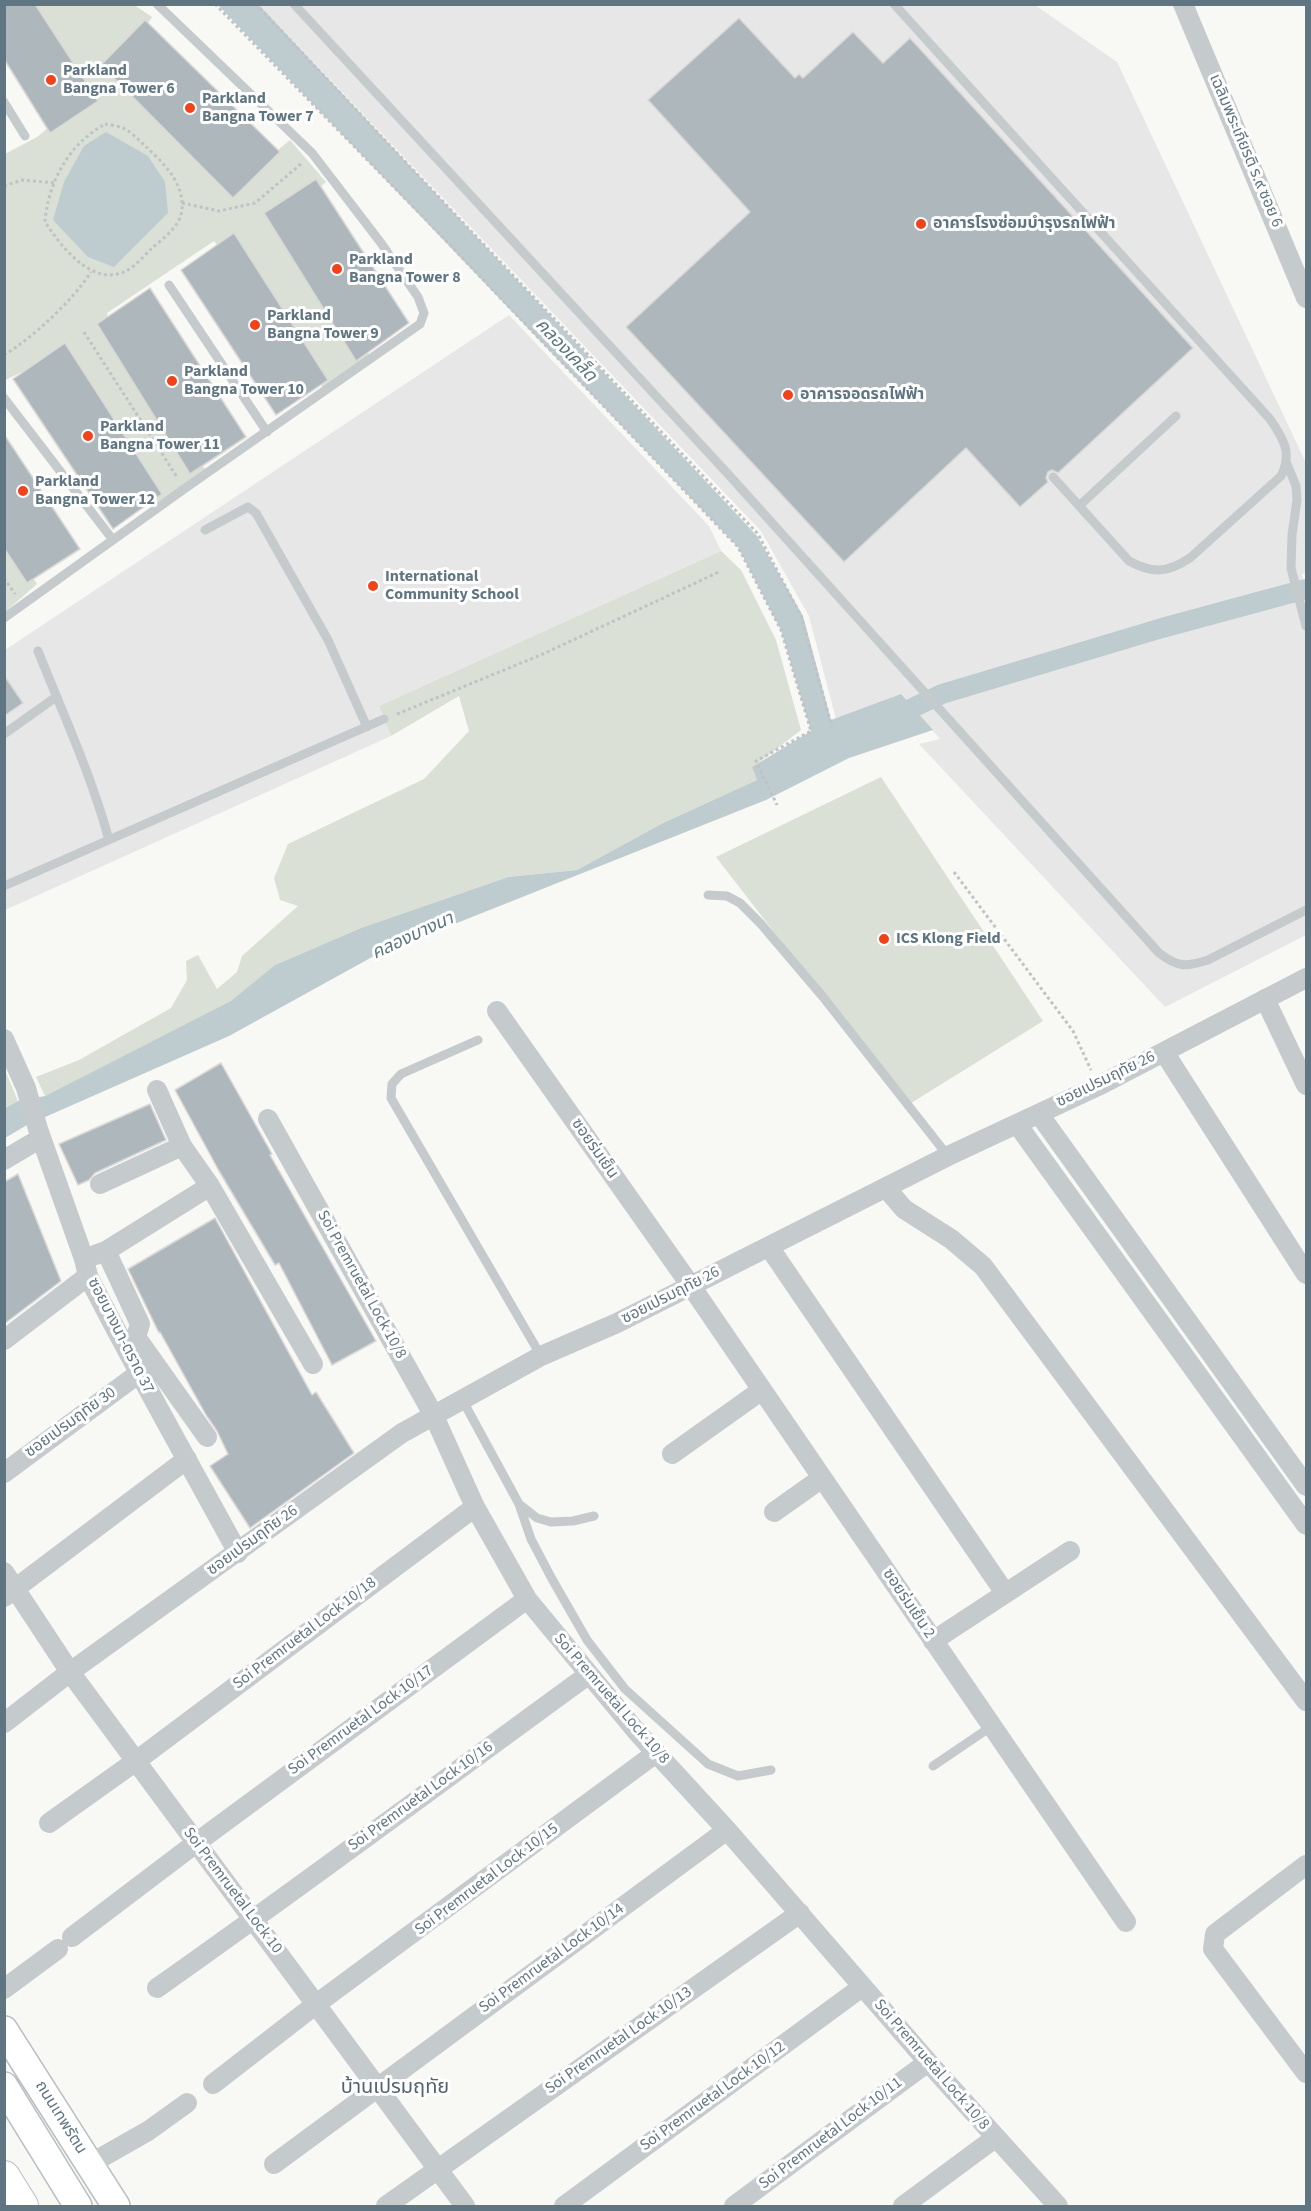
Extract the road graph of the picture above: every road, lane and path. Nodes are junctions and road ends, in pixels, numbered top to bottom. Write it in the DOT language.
graph roads {
  1 [pos="157,4"];
  2 [pos="215,4"];
  3 [pos="256,4"];
  4 [pos="294,4"];
  5 [pos="894,4"];
  6 [pos="1183,4"];
  7 [pos="4,102"];
  8 [pos="25,136"];
  9 [pos="312,153"];
  10 [pos="56,183"];
  11 [pos="4,186"];
  12 [pos="182,203"];
  13 [pos="92,272"];
  14 [pos="169,285"];
  15 [pos="1306,298"];
  16 [pos="84,332"];
  17 [pos="4,355"];
  18 [pos="4,398"];
  19 [pos="1176,416"];
  20 [pos="267,432"];
  21 [pos="1287,464"];
  22 [pos="1053,477"];
  23 [pos="184,489"];
  24 [pos="1079,506"];
  25 [pos="205,530"];
  26 [pos="113,540"];
  27 [pos="719,572"];
  28 [pos="4,578"];
  29 [pos="23,604"];
  30 [pos="4,618"];
  31 [pos="1306,624"];
  32 [pos="38,651"];
  33 [pos="56,697"];
  34 [pos="384,719"];
  35 [pos="367,727"];
  36 [pos="832,727"];
  37 [pos="4,734"];
  38 [pos="777,804"];
  39 [pos="109,840"];
  40 [pos="954,872"];
  41 [pos="4,886"];
  42 [pos="708,895"];
  43 [pos="1306,910"];
  44 [pos="1306,978"];
  45 [pos="1265,999"];
  46 [pos="497,1011"];
  47 [pos="4,1039"];
  48 [pos="478,1040"];
  49 [pos="1164,1052"];
  50 [pos="1306,1085"];
  51 [pos="1098,1086"];
  52 [pos="157,1090"];
  53 [pos="1039,1114"];
  54 [pos="268,1119"];
  55 [pos="1017,1124"];
  56 [pos="39,1133"];
  57 [pos="182,1146"];
  58 [pos="948,1156"];
  59 [pos="4,1160"];
  60 [pos="100,1184"];
  61 [pos="210,1186"];
  62 [pos="886,1188"];
  63 [pos="1131,1242"];
  64 [pos="769,1247"];
  65 [pos="106,1251"];
  66 [pos="1112,1255"];
  67 [pos="86,1268"];
  68 [pos="1306,1274"];
  69 [pos="691,1286"];
  70 [pos="1201,1339"];
  71 [pos="4,1340"];
  72 [pos="1182,1353"];
  73 [pos="541,1356"];
  74 [pos="313,1364"];
  75 [pos="138,1374"];
  76 [pos="762,1390"];
  77 [pos="464,1401"];
  78 [pos="434,1416"];
  79 [pos="207,1437"];
  80 [pos="672,1454"];
  81 [pos="188,1460"];
  82 [pos="4,1473"];
  83 [pos="822,1478"];
  84 [pos="1306,1486"];
  85 [pos="519,1504"];
  86 [pos="474,1507"];
  87 [pos="774,1512"];
  88 [pos="594,1516"];
  89 [pos="1305,1519"];
  90 [pos="1070,1551"];
  91 [pos="238,1553"];
  92 [pos="4,1572"];
  93 [pos="10,1592"];
  94 [pos="1005,1593"];
  95 [pos="526,1599"];
  96 [pos="933,1641"];
  97 [pos="70,1672"];
  98 [pos="588,1676"];
  99 [pos="1306,1701"];
  100 [pos="4,1723"];
  101 [pos="992,1726"];
  102 [pos="656,1753"];
  103 [pos="136,1761"];
  104 [pos="933,1766"];
  105 [pos="771,1770"];
  106 [pos="49,1823"];
  107 [pos="727,1830"];
  108 [pos="196,1843"];
  109 [pos="1304,1873"];
  110 [pos="800,1913"];
  111 [pos="254,1919"];
  112 [pos="1126,1922"];
  113 [pos="862,1987"];
  114 [pos="157,1988"];
  115 [pos="4,1989"];
  116 [pos="315,2005"];
  117 [pos="4,2030"];
  118 [pos="928,2062"];
  119 [pos="1306,2073"];
  120 [pos="213,2084"];
  121 [pos="4,2086"];
  122 [pos="376,2088"];
  123 [pos="187,2103"];
  124 [pos="995,2138"];
  125 [pos="90,2164"];
  126 [pos="274,2164"];
  127 [pos="438,2170"];
  128 [pos="4,2177"];
  129 [pos="4,2199"];
  130 [pos="9,2206"];
  131 [pos="22,2206"];
  132 [pos="78,2206"];
  133 [pos="116,2206"];
  134 [pos="386,2206"];
  135 [pos="465,2206"];
  136 [pos="564,2206"];
  137 [pos="734,2206"];
  138 [pos="903,2206"];
  139 [pos="1058,2206"];
  1 -- 9 [label="lane"];
  2 -- 38 [label="path"];
  3 -- 36 [label="path"];
  4 -- 43 [label="lane"];
  5 -- 21 [label="lane"];
  6 -- 15 [label="street, เฉลิมพระเกียรติ ร.๙ ซอย 6"];
  7 -- 8 [label="lane"];
  9 -- 12 [label="path"];
  9 -- 20 [label="lane"];
  10 -- 11 [label="path"];
  10 -- 12 [label="path"];
  10 -- 13 [label="path"];
  12 -- 13 [label="path"];
  13 -- 17 [label="path"];
  14 -- 20 [label="lane"];
  16 -- 23 [label="path"];
  18 -- 26 [label="lane"];
  19 -- 24 [label="lane"];
  20 -- 23 [label="lane"];
  21 -- 24 [label="lane"];
  21 -- 31 [label="lane"];
  22 -- 24 [label="lane"];
  23 -- 26 [label="lane"];
  25 -- 35 [label="lane"];
  26 -- 29 [label="lane"];
  27 -- 34 [label="path"];
  28 -- 29 [label="path"];
  29 -- 30 [label="lane"];
  32 -- 33 [label="lane"];
  33 -- 37 [label="lane"];
  33 -- 39 [label="lane"];
  34 -- 35 [label="lane"];
  35 -- 39 [label="lane"];
  39 -- 41 [label="lane"];
  40 -- 51 [label="path"];
  42 -- 58 [label="lane"];
  44 -- 45 [label="street, ซอยเปรมฤทัย 26"];
  45 -- 49 [label="street, ซอยเปรมฤทัย 26"];
  45 -- 50 [label="street"];
  46 -- 69 [label="street, ซอยร่มเย็น"];
  47 -- 56 [label="street, ซอยบางนา-ตราด 37"];
  48 -- 73 [label="lane"];
  49 -- 51 [label="street, ซอยเปรมฤทัย 26"];
  49 -- 68 [label="street"];
  51 -- 53 [label="street, ซอยเปรมฤทัย 26"];
  52 -- 57 [label="street"];
  53 -- 55 [label="street, ซอยเปรมฤทัย 26"];
  53 -- 63 [label="street"];
  54 -- 78 [label="street, Soi Premruetal Lock 10/8"];
  55 -- 58 [label="street, ซอยเปรมฤทัย 26"];
  55 -- 66 [label="street"];
  56 -- 59 [label="street"];
  56 -- 67 [label="street, ซอยบางนา-ตราด 37"];
  57 -- 60 [label="street"];
  57 -- 61 [label="street"];
  58 -- 62 [label="street, ซอยเปรมฤทัย 26"];
  61 -- 65 [label="street"];
  61 -- 74 [label="street"];
  62 -- 64 [label="street, ซอยเปรมฤทัย 26"];
  62 -- 99 [label="street"];
  63 -- 66 [label="street"];
  63 -- 70 [label="street"];
  64 -- 69 [label="street, ซอยเปรมฤทัย 26"];
  64 -- 94 [label="street"];
  65 -- 67 [label="street"];
  65 -- 79 [label="street"];
  66 -- 72 [label="street"];
  67 -- 71 [label="street"];
  67 -- 75 [label="street, ซอยบางนา-ตราด 37"];
  69 -- 73 [label="street, ซอยเปรมฤทัย 26"];
  69 -- 76 [label="street, ซอยร่มเย็น 2"];
  70 -- 72 [label="street"];
  70 -- 84 [label="street"];
  72 -- 89 [label="street"];
  73 -- 77 [label="street, ซอยเปรมฤทัย 26"];
  75 -- 81 [label="street, ซอยบางนา-ตราด 37"];
  75 -- 82 [label="street, ซอยเปรมฤทัย 30"];
  76 -- 80 [label="street"];
  76 -- 83 [label="street, ซอยร่มเย็น 2"];
  77 -- 78 [label="street, ซอยเปรมฤทัย 26"];
  77 -- 85 [label="lane"];
  78 -- 86 [label="street, Soi Premruetal Lock 10/8"];
  78 -- 91 [label="street, ซอยเปรมฤทัย 26"];
  81 -- 91 [label="street, ซอยบางนา-ตราด 37"];
  81 -- 93 [label="street"];
  83 -- 87 [label="street"];
  83 -- 96 [label="street, ซอยร่มเย็น 2"];
  85 -- 88 [label="lane"];
  85 -- 105 [label="lane"];
  86 -- 95 [label="street, Soi Premruetal Lock 10/8"];
  86 -- 103 [label="street, Soi Premruetal Lock 10/18"];
  90 -- 94 [label="street"];
  91 -- 97 [label="street, ซอยเปรมฤทัย 26"];
  92 -- 93 [label="street, Soi Premruetal Lock 10"];
  93 -- 97 [label="street, Soi Premruetal Lock 10"];
  94 -- 96 [label="street"];
  95 -- 98 [label="street, Soi Premruetal Lock 10/8"];
  95 -- 108 [label="street, Soi Premruetal Lock 10/17"];
  96 -- 101 [label="street, ซอยร่มเย็น 2"];
  97 -- 100 [label="street, ซอยเปรมฤทัย 26"];
  97 -- 103 [label="street, Soi Premruetal Lock 10"];
  98 -- 102 [label="street, Soi Premruetal Lock 10/8"];
  98 -- 111 [label="street, Soi Premruetal Lock 10/16"];
  101 -- 104 [label="lane"];
  101 -- 112 [label="street, ซอยร่มเย็น 2"];
  102 -- 107 [label="street, Soi Premruetal Lock 10/8"];
  102 -- 116 [label="street, Soi Premruetal Lock 10/15"];
  103 -- 106 [label="street, Soi Premruetal Lock 10/18"];
  103 -- 108 [label="street, Soi Premruetal Lock 10"];
  107 -- 110 [label="street, Soi Premruetal Lock 10/8"];
  107 -- 122 [label="street, Soi Premruetal Lock 10/14"];
  108 -- 111 [label="street, Soi Premruetal Lock 10"];
  108 -- 115 [label="street, Soi Premruetal Lock 10/17"];
  109 -- 119 [label="street"];
  110 -- 113 [label="street, Soi Premruetal Lock 10/8"];
  110 -- 127 [label="street, Soi Premruetal Lock 10/13"];
  111 -- 114 [label="street, Soi Premruetal Lock 10/16"];
  111 -- 116 [label="street, Soi Premruetal Lock 10"];
  113 -- 118 [label="street, Soi Premruetal Lock 10/8"];
  113 -- 136 [label="street, Soi Premruetal Lock 10/12"];
  116 -- 120 [label="street, Soi Premruetal Lock 10/15"];
  116 -- 122 [label="street, Soi Premruetal Lock 10"];
  117 -- 125 [label="main road, ถนนเทพรัตน"];
  118 -- 124 [label="street, Soi Premruetal Lock 10/8"];
  118 -- 137 [label="street, Soi Premruetal Lock 10/11"];
  121 -- 132 [label="main road"];
  122 -- 126 [label="street, Soi Premruetal Lock 10/14"];
  122 -- 127 [label="street, Soi Premruetal Lock 10"];
  123 -- 125 [label="street"];
  124 -- 138 [label="street"];
  124 -- 139 [label="street, Soi Premruetal Lock 10/8"];
  125 -- 133 [label="main road, ถนนเทพรัตน"];
  127 -- 134 [label="street, Soi Premruetal Lock 10/13"];
  127 -- 135 [label="street, Soi Premruetal Lock 10"];
  128 -- 131 [label="highway"];
  129 -- 130 [label="highway"];
}
